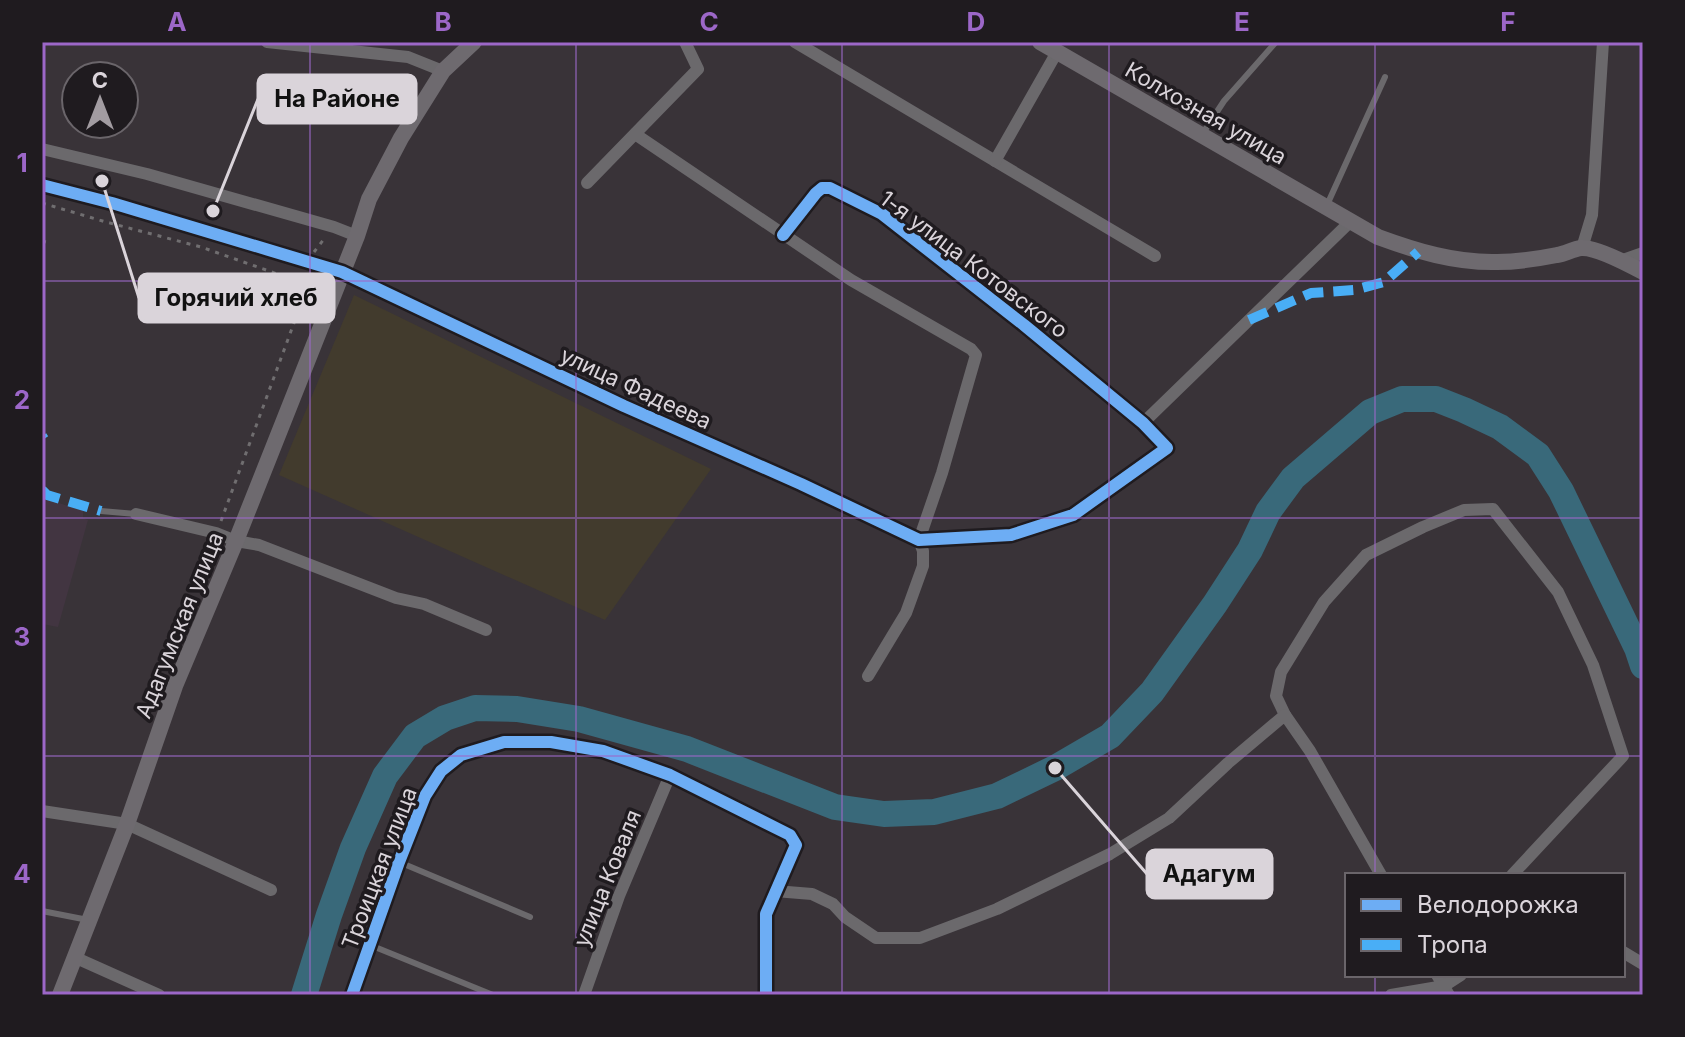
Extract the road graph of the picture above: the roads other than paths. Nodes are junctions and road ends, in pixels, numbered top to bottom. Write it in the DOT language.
graph roads {
  1 [pos="267,42"];
  2 [pos="474,42"];
  3 [pos="685,42"];
  4 [pos="795,42"];
  5 [pos="1040,42"];
  6 [pos="1276,42"];
  7 [pos="1603,42"];
  8 [pos="1057,52"];
  9 [pos="443,71"];
  10 [pos="1385,77"];
  11 [pos="635,134"];
  12 [pos="1201,136"];
  13 [pos="42,149"];
  14 [pos="995,161"];
  15 [pos="587,183"];
  16 [pos="42,185"];
  17 [pos="1326,208"];
  18 [pos="1350,222"];
  19 [pos="783,235"];
  20 [pos="357,236"];
  21 [pos="1582,248"];
  22 [pos="1643,253"];
  23 [pos="1155,256"];
  24 [pos="1623,260"];
  25 [pos="342,272"];
  26 [pos="1643,272"];
  27 [pos="1143,423"];
  28 [pos="101,511"];
  29 [pos="136,514"];
  30 [pos="919,540"];
  31 [pos="236,541"];
  32 [pos="486,630"];
  33 [pos="868,676"];
  34 [pos="1285,715"];
  35 [pos="670,775"];
  36 [pos="42,811"];
  37 [pos="127,824"];
  38 [pos="399,862"];
  39 [pos="1380,873"];
  40 [pos="1514,873"];
  41 [pos="271,890"];
  42 [pos="775,891"];
  43 [pos="42,911"];
  44 [pos="530,917"];
  45 [pos="88,920"];
  46 [pos="370,945"];
  47 [pos="1625,953"];
  48 [pos="74,957"];
  49 [pos="1643,964"];
  50 [pos="1443,985"];
  51 [pos="60,995"];
  52 [pos="159,995"];
  53 [pos="352,995"];
  54 [pos="493,995"];
  55 [pos="584,995"];
  56 [pos="766,995"];
  57 [pos="1391,995"];
  1 -- 9 [label="street"];
  2 -- 9 [label="main road"];
  3 -- 11 [label="street"];
  4 -- 14 [label="street"];
  5 -- 8 [label="main road, Колхозная улица"];
  6 -- 12 [label="lane"];
  7 -- 21 [label="street"];
  8 -- 12 [label="main road, Колхозная улица"];
  8 -- 14 [label="street"];
  9 -- 20 [label="main road"];
  10 -- 17 [label="lane"];
  11 -- 15 [label="street"];
  11 -- 19 [label="street"];
  12 -- 17 [label="main road, Колхозная улица"];
  13 -- 20 [label="street"];
  14 -- 23 [label="street"];
  16 -- 25 [label="street, улица Фадеева"];
  17 -- 18 [label="main road, Колхозная улица"];
  18 -- 21 [label="main road, Колхозная улица"];
  18 -- 27 [label="street"];
  19 -- 27 [label="street, 1-я улица Котовского"];
  19 -- 30 [label="street"];
  20 -- 25 [label="main road"];
  21 -- 24 [label="main road"];
  22 -- 24 [label="street"];
  24 -- 26 [label="main road"];
  25 -- 30 [label="street, улица Фадеева"];
  25 -- 31 [label="main road, Адагумская улица"];
  27 -- 30 [label="street, улица Фадеева"];
  28 -- 29 [label="lane"];
  29 -- 31 [label="street"];
  30 -- 33 [label="street"];
  31 -- 32 [label="street"];
  31 -- 37 [label="main road, Адагумская улица"];
  34 -- 39 [label="street"];
  34 -- 40 [label="street"];
  34 -- 42 [label="street"];
  35 -- 38 [label="street, Троицкая улица"];
  35 -- 42 [label="street, Троицкая улица"];
  35 -- 55 [label="street, улица Коваля"];
  36 -- 37 [label="street"];
  37 -- 41 [label="street"];
  37 -- 45 [label="main road, Адагумская улица"];
  38 -- 44 [label="lane"];
  38 -- 46 [label="street, Троицкая улица"];
  42 -- 56 [label="street, Троицкая улица"];
  43 -- 45 [label="lane"];
  45 -- 48 [label="main road, Адагумская улица"];
  46 -- 53 [label="street, Троицкая улица"];
  46 -- 54 [label="lane"];
  47 -- 49 [label="street"];
  48 -- 51 [label="main road, Адагумская улица"];
  48 -- 52 [label="street"];
  50 -- 57 [label="street"];
}
